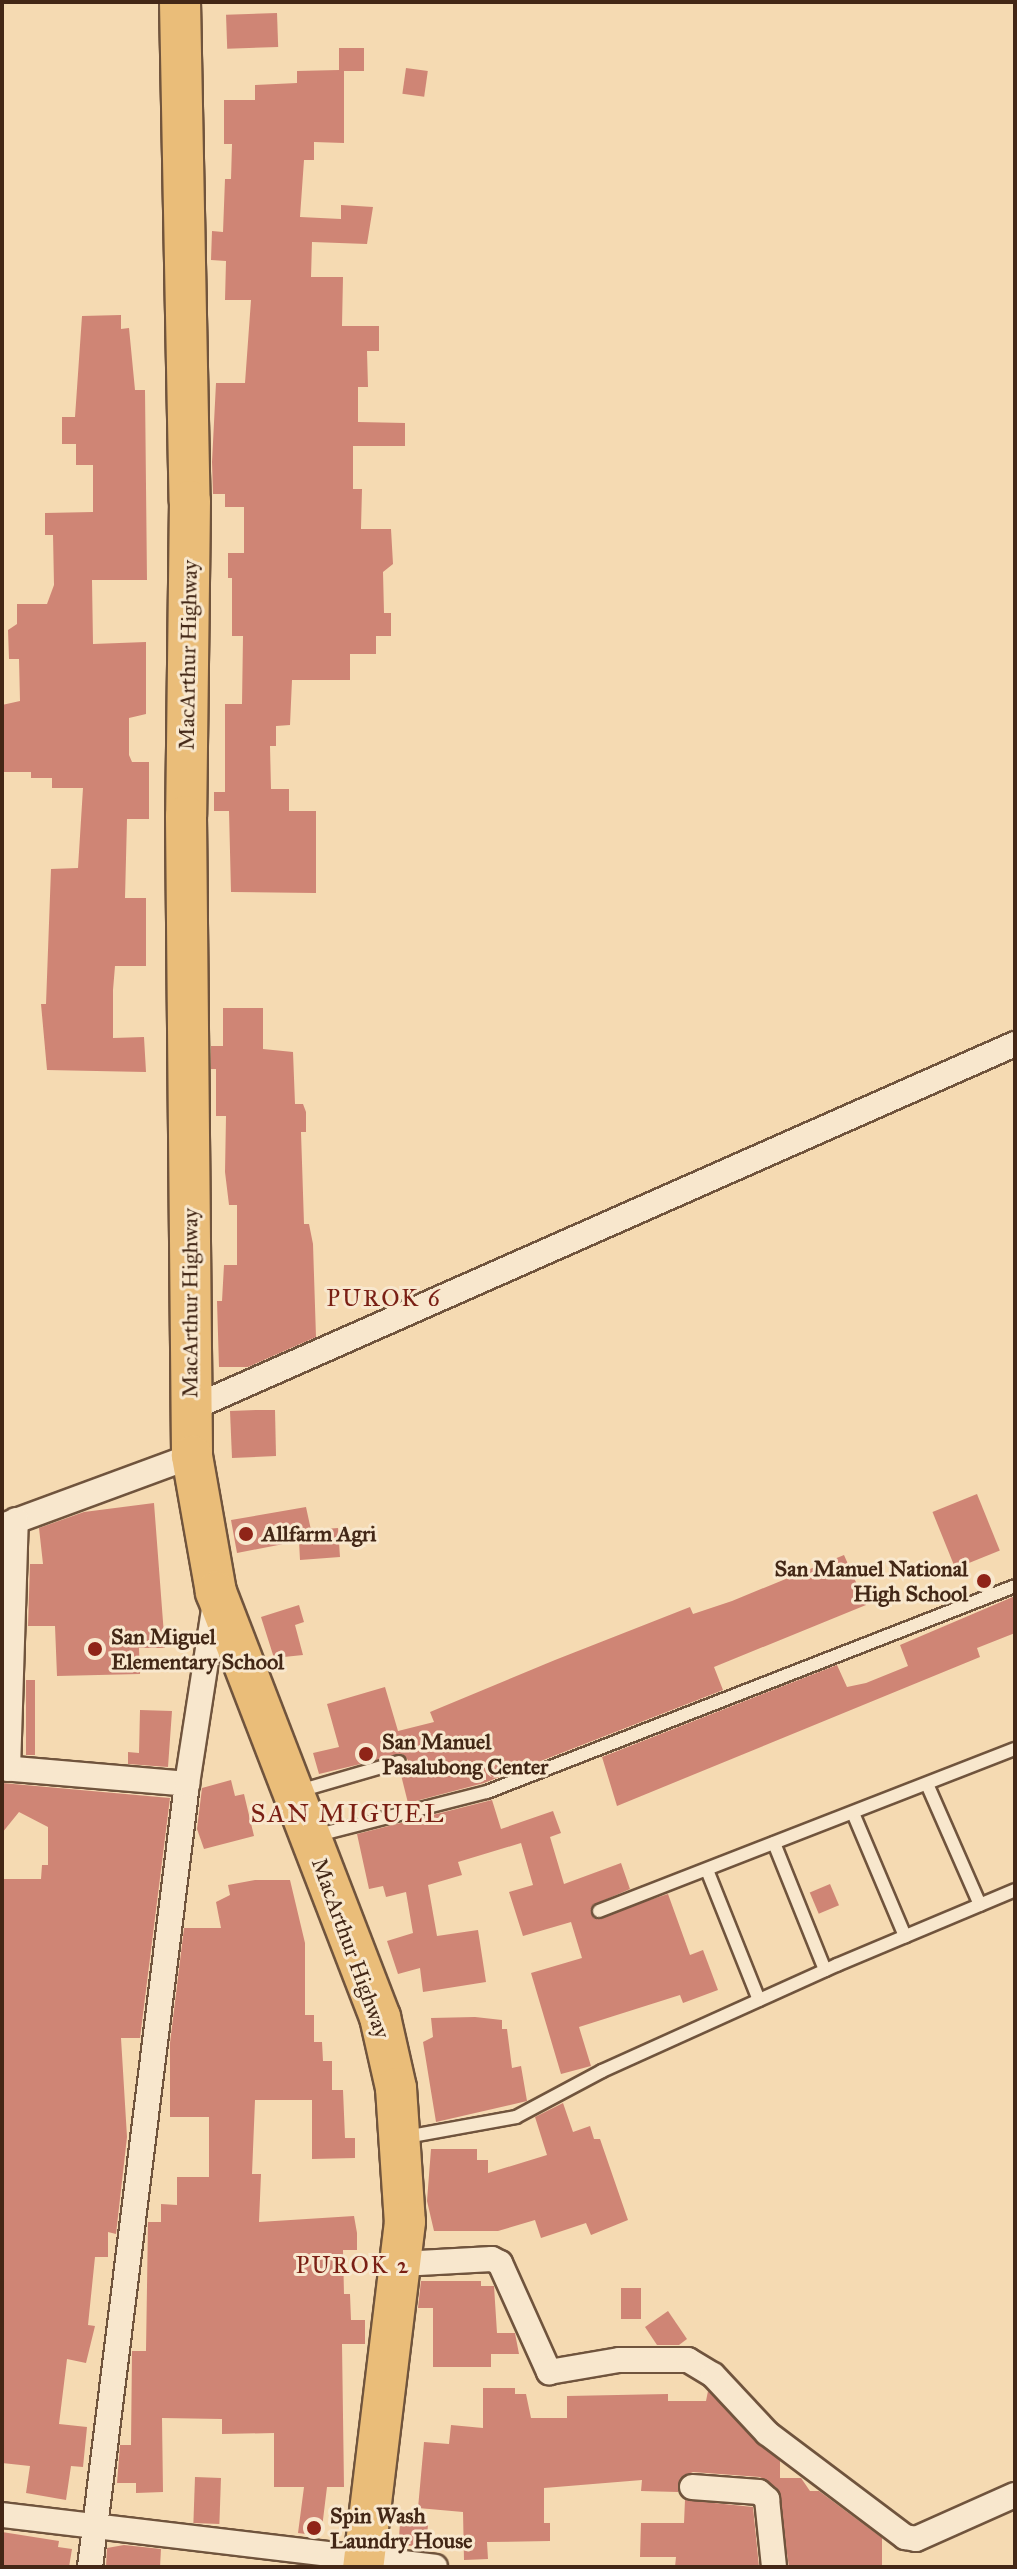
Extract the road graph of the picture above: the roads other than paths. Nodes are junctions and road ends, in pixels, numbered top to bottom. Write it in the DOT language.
graph roads {
  1 [pos="180,2"];
  2 [pos="1015,1044"];
  3 [pos="190,1409"];
  4 [pos="192,1456"];
  5 [pos="9,1523"];
  6 [pos="1015,1586"];
  7 [pos="216,1592"];
  8 [pos="1015,1749"];
  9 [pos="399,1762"];
  10 [pos="5,1768"];
  11 [pos="187,1784"];
  12 [pos="927,1784"];
  13 [pos="292,1793"];
  14 [pos="853,1813"];
  15 [pos="311,1837"];
  16 [pos="774,1843"];
  17 [pos="707,1870"];
  18 [pos="1015,1890"];
  19 [pos="980,1905"];
  20 [pos="599,1911"];
  21 [pos="905,1936"];
  22 [pos="825,1970"];
  23 [pos="759,2000"];
  24 [pos="403,2138"];
  25 [pos="401,2264"];
  26 [pos="692,2487"];
  27 [pos="1015,2495"];
  28 [pos="2,2515"];
  29 [pos="96,2527"];
  30 [pos="364,2563"];
  31 [pos="90,2567"];
  32 [pos="435,2567"];
  33 [pos="774,2567"];
  1 -- 3 [label="highway, MacArthur Highway"];
  2 -- 3 [label="street"];
  3 -- 4 [label="highway, MacArthur Highway"];
  4 -- 5 [label="street"];
  4 -- 7 [label="highway, MacArthur Highway"];
  5 -- 10 [label="street"];
  6 -- 15 [label="lane"];
  7 -- 11 [label="street"];
  7 -- 13 [label="highway, MacArthur Highway"];
  8 -- 12 [label="lane"];
  9 -- 13 [label="lane"];
  10 -- 11 [label="street"];
  11 -- 29 [label="street"];
  12 -- 14 [label="lane"];
  12 -- 19 [label="lane"];
  13 -- 15 [label="highway, MacArthur Highway"];
  14 -- 16 [label="lane"];
  14 -- 21 [label="lane"];
  15 -- 24 [label="highway, MacArthur Highway"];
  16 -- 17 [label="lane"];
  16 -- 22 [label="lane"];
  17 -- 20 [label="lane"];
  17 -- 23 [label="lane"];
  18 -- 19 [label="lane"];
  19 -- 21 [label="lane"];
  21 -- 22 [label="lane"];
  22 -- 23 [label="lane"];
  23 -- 24 [label="lane"];
  24 -- 25 [label="highway, MacArthur Highway"];
  25 -- 27 [label="street"];
  25 -- 30 [label="highway, MacArthur Highway"];
  26 -- 33 [label="street"];
  28 -- 29 [label="street"];
  29 -- 30 [label="street"];
  29 -- 31 [label="street"];
  30 -- 32 [label="street"];
}
